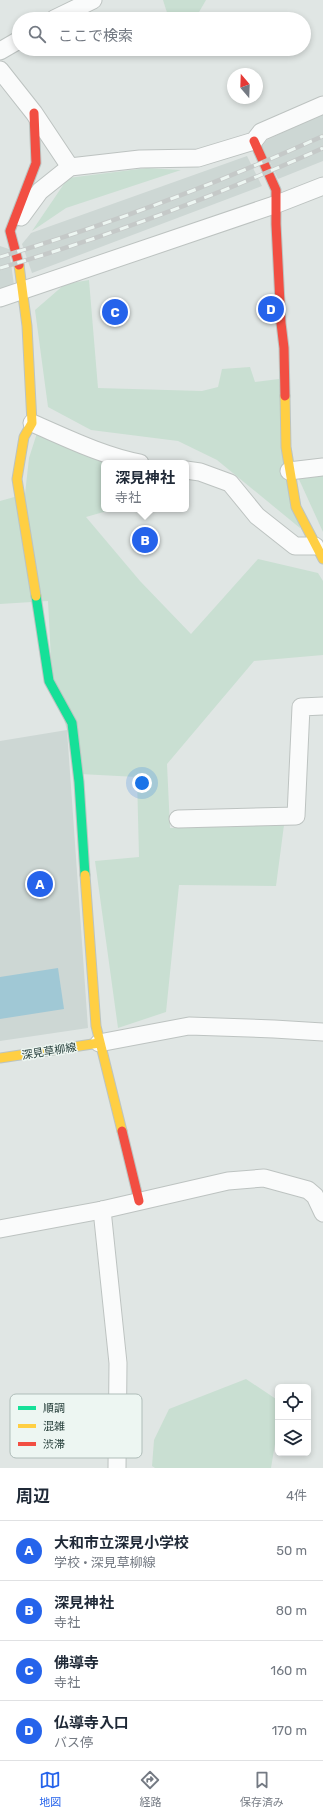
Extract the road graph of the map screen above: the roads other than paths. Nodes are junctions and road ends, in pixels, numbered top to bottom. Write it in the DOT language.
graph roads {
  1 [pos="93,0"];
  2 [pos="68,12"];
  3 [pos="12,44"];
  4 [pos="0,52"];
  5 [pos="0,70"];
  6 [pos="323,105"];
  7 [pos="34,113"];
  8 [pos="254,141"];
  9 [pos="70,166"];
  10 [pos="323,186"];
  11 [pos="277,204"];
  12 [pos="5,232"];
  13 [pos="23,290"];
  14 [pos="0,298"];
  15 [pos="32,423"];
  16 [pos="125,460"];
  17 [pos="323,467"];
  18 [pos="189,470"];
  19 [pos="288,471"];
  20 [pos="319,553"];
  21 [pos="323,706"];
  22 [pos="178,819"];
  23 [pos="323,1032"];
  24 [pos="99,1043"];
  25 [pos="0,1058"];
  26 [pos="139,1201"];
  27 [pos="102,1210"];
  28 [pos="323,1213"];
  29 [pos="0,1229"];
  30 [pos="118,1394"];
  31 [pos="117,1458"];
  32 [pos="117,1468"];
  1 -- 2 [label="street"];
  3 -- 4 [label="street"];
  5 -- 7 [label="street"];
  6 -- 8 [label="street"];
  7 -- 9 [label="street"];
  7 -- 12 [label="street"];
  8 -- 9 [label="street"];
  8 -- 11 [label="street"];
  9 -- 12 [label="street"];
  10 -- 11 [label="street"];
  11 -- 13 [label="street"];
  11 -- 19 [label="street"];
  12 -- 13 [label="street"];
  13 -- 14 [label="street"];
  13 -- 15 [label="street"];
  15 -- 16 [label="street"];
  15 -- 24 [label="street"];
  17 -- 19 [label="street"];
  18 -- 20 [label="street"];
  19 -- 20 [label="street"];
  21 -- 22 [label="street"];
  23 -- 24 [label="street"];
  24 -- 25 [label="street, 深見草柳線"];
  24 -- 26 [label="street"];
  26 -- 27 [label="street"];
  26 -- 28 [label="street"];
  27 -- 29 [label="street"];
  27 -- 30 [label="street"];
  31 -- 32 [label="street"];
}
